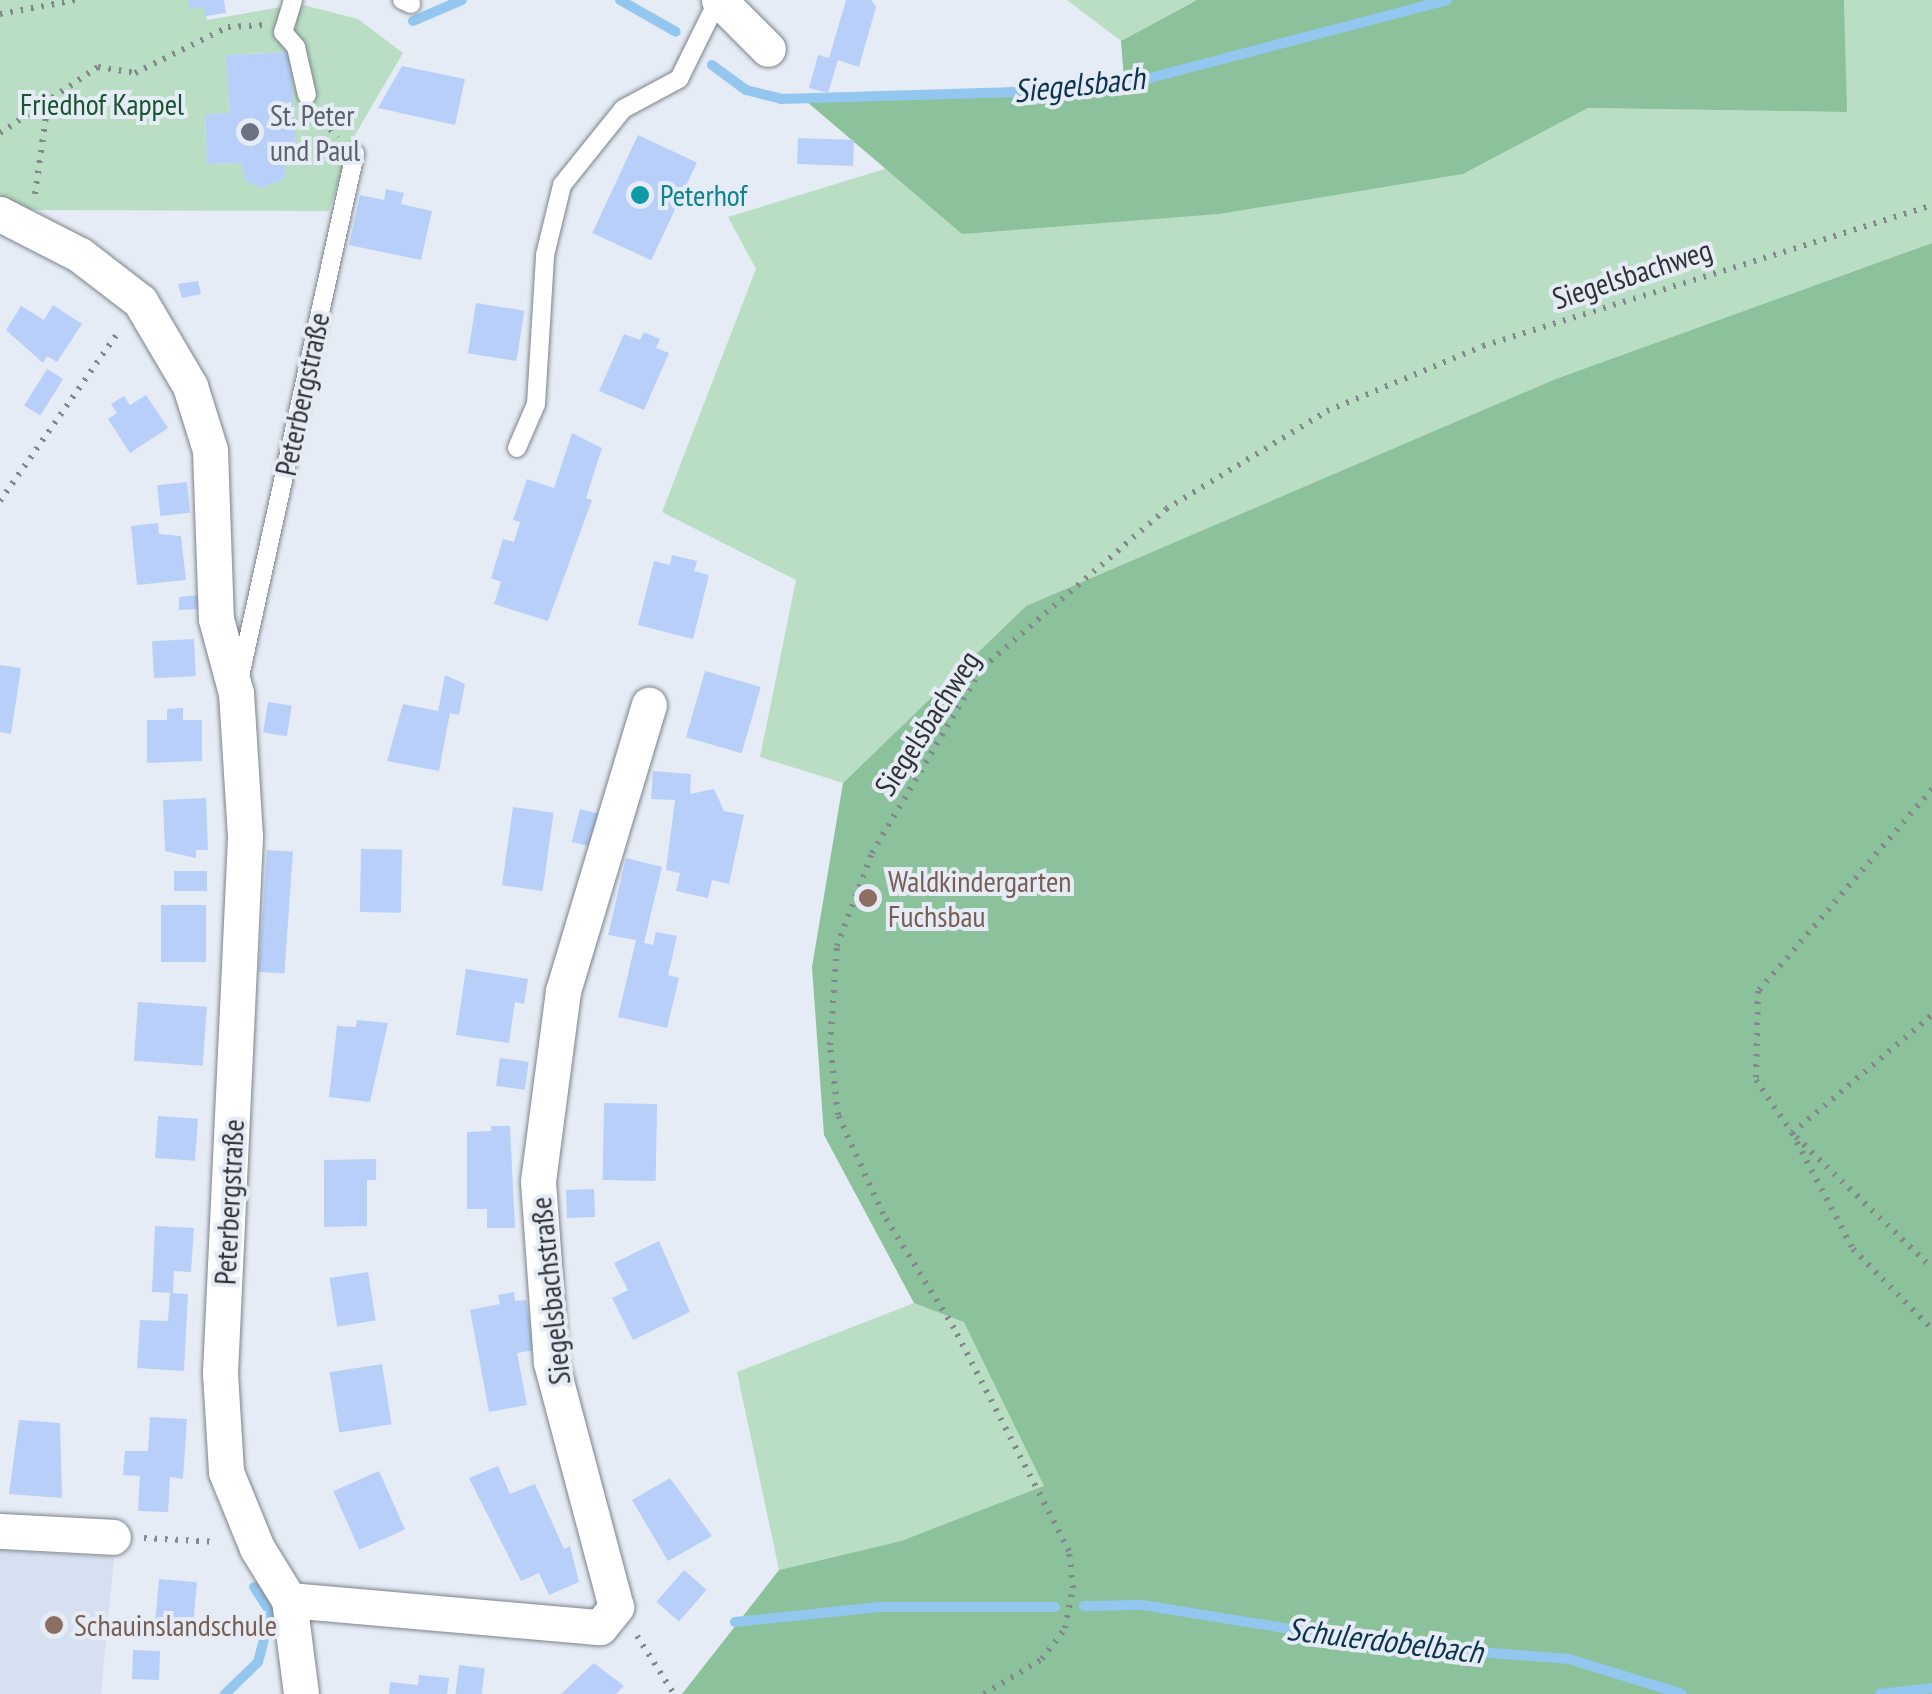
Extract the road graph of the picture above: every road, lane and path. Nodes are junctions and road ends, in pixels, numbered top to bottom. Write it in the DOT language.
graph roads {
  1 [pos="76,0"];
  2 [pos="292,0"];
  3 [pos="718,0"];
  4 [pos="0,14"];
  5 [pos="228,28"];
  6 [pos="768,49"];
  7 [pos="307,94"];
  8 [pos="48,101"];
  9 [pos="0,133"];
  10 [pos="354,154"];
  11 [pos="34,194"];
  12 [pos="1932,206"];
  13 [pos="0,214"];
  14 [pos="140,301"];
  15 [pos="517,448"];
  16 [pos="0,500"];
  17 [pos="236,693"];
  18 [pos="649,705"];
  19 [pos="1932,789"];
  20 [pos="1932,1016"];
  21 [pos="1792,1134"];
  22 [pos="1932,1268"];
  23 [pos="1932,1329"];
  24 [pos="0,1531"];
  25 [pos="113,1537"];
  26 [pos="233,1543"];
  27 [pos="290,1600"];
  28 [pos="616,1606"];
  29 [pos="301,1694"];
  30 [pos="674,1694"];
  31 [pos="984,1694"];
  1 -- 4 [label="path"];
  2 -- 7 [label="lane"];
  3 -- 6 [label="street"];
  3 -- 15 [label="lane"];
  5 -- 8 [label="path"];
  8 -- 9 [label="path"];
  8 -- 11 [label="path"];
  10 -- 17 [label="lane, Peterbergstraße"];
  12 -- 31 [label="path, Siegelsbachweg"];
  13 -- 14 [label="street, Peterbergstraße"];
  14 -- 16 [label="path"];
  14 -- 17 [label="street, Peterbergstraße"];
  17 -- 27 [label="street, Peterbergstraße"];
  18 -- 28 [label="street, Siegelsbachstraße"];
  19 -- 21 [label="path"];
  20 -- 21 [label="path"];
  21 -- 22 [label="path"];
  21 -- 23 [label="path"];
  24 -- 25 [label="street"];
  25 -- 26 [label="path"];
  27 -- 28 [label="street"];
  27 -- 29 [label="street, Peterbergstraße"];
  28 -- 30 [label="path"];
}
